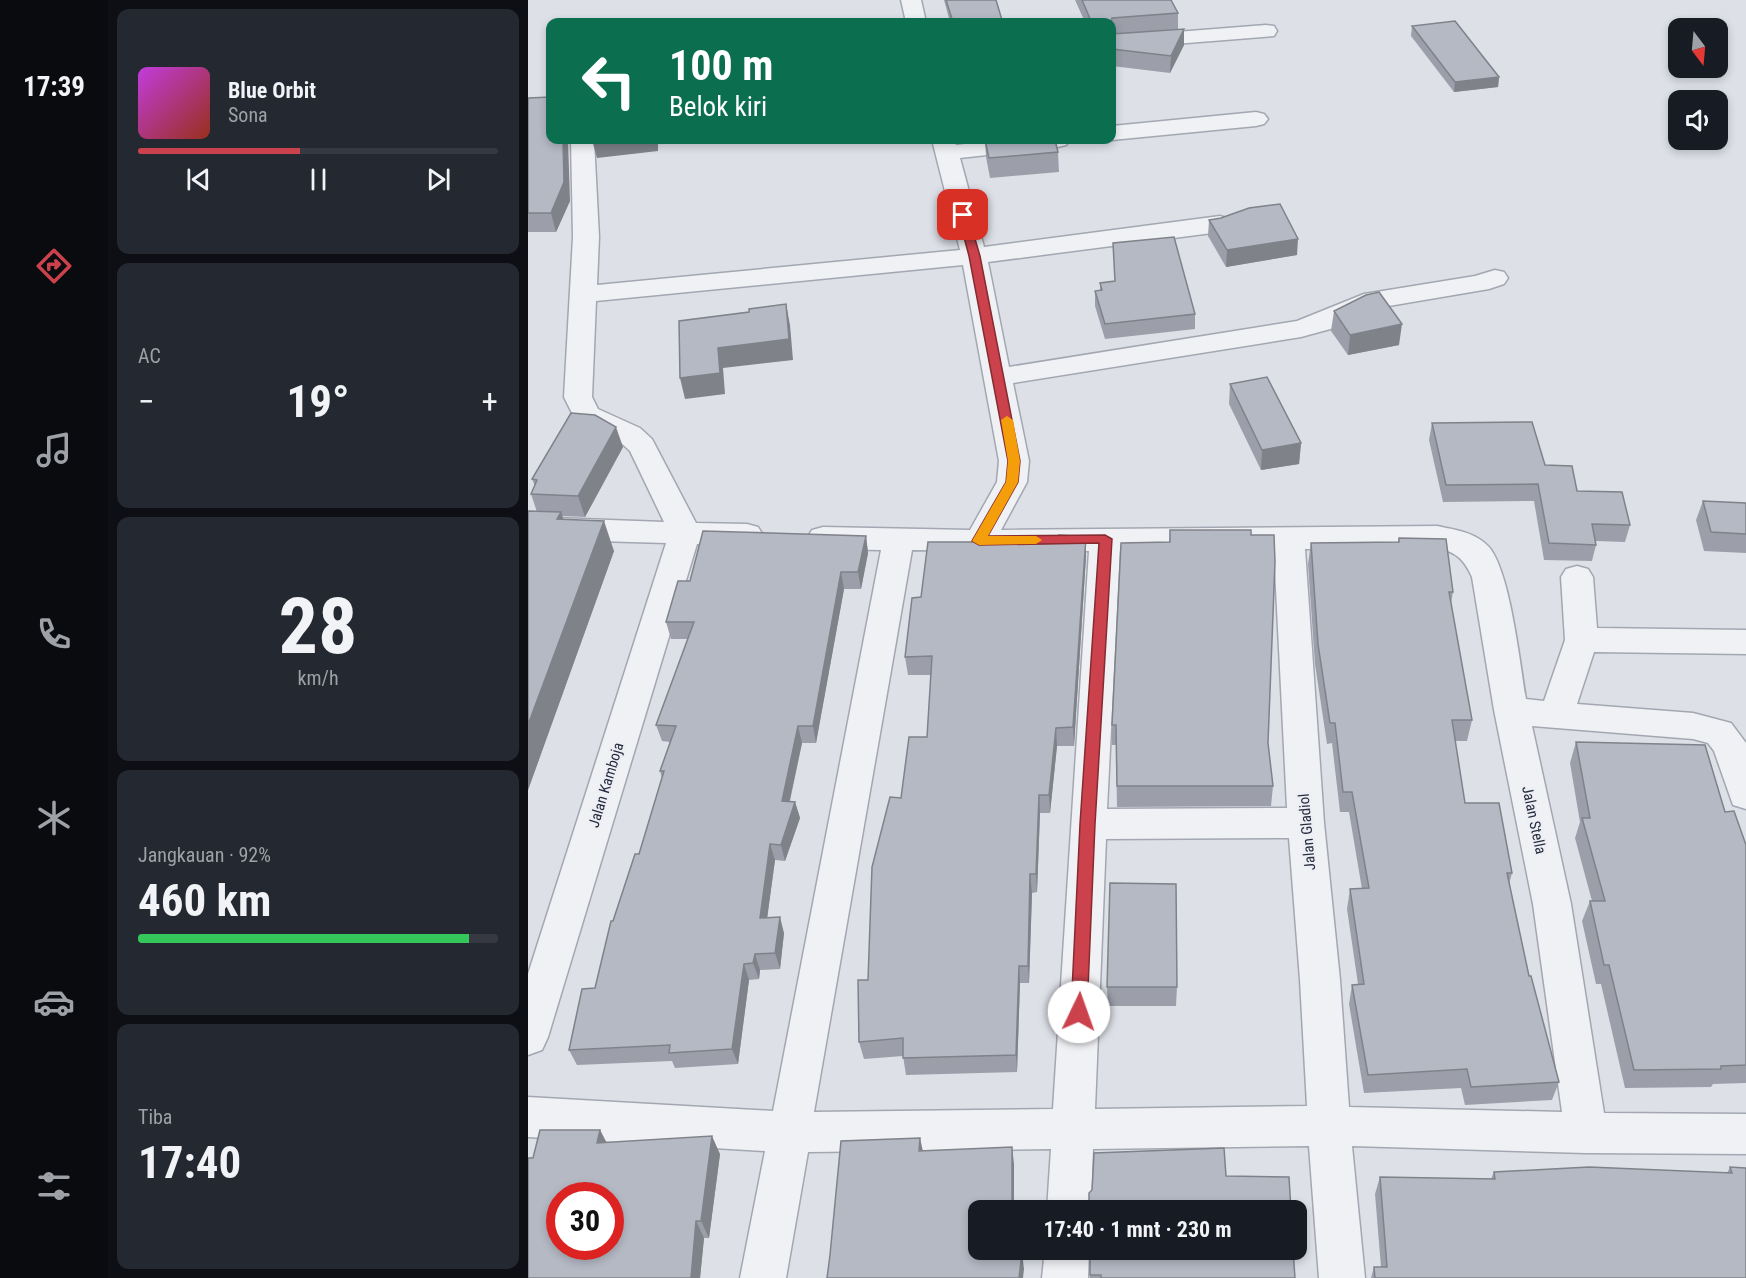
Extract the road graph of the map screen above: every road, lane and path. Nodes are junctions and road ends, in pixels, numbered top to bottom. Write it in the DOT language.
graph roads {
  1 [pos="911,0"];
  2 [pos="915,18"];
  3 [pos="1266,31"];
  4 [pos="1116,43"];
  5 [pos="1256,119"];
  6 [pos="1116,133"];
  7 [pos="582,144"];
  8 [pos="983,144"];
  9 [pos="945,146"];
  10 [pos="1220,224"];
  11 [pos="974,256"];
  12 [pos="1495,278"];
  13 [pos="583,294"];
  14 [pos="998,377"];
  15 [pos="528,528"];
  16 [pos="685,532"];
  17 [pos="1288,537"];
  18 [pos="1105,539"];
  19 [pos="898,541"];
  20 [pos="979,541"];
  21 [pos="1577,577"];
  22 [pos="1582,640"];
  23 [pos="1746,642"];
  24 [pos="1511,710"];
  25 [pos="1556,716"];
  26 [pos="1746,795"];
  27 [pos="1306,823"];
  28 [pos="1088,824"];
  29 [pos="528,1037"];
  30 [pos="528,1117"];
  31 [pos="1329,1126"];
  32 [pos="1074,1130"];
  33 [pos="788,1132"];
  34 [pos="1586,1133"];
  35 [pos="1746,1134"];
  36 [pos="1070,1200"];
  37 [pos="1066,1260"];
  38 [pos="763,1278"];
  39 [pos="1065,1278"];
  40 [pos="1342,1278"];
  1 -- 2 [label="street"];
  3 -- 4 [label="street"];
  5 -- 6 [label="street"];
  7 -- 13 [label="street"];
  8 -- 9 [label="street"];
  9 -- 11 [label="street"];
  10 -- 11 [label="street"];
  11 -- 13 [label="street"];
  11 -- 14 [label="street"];
  12 -- 14 [label="street"];
  13 -- 16 [label="street"];
  14 -- 20 [label="street"];
  15 -- 16 [label="street, Jalan Stella"];
  16 -- 19 [label="street, Jalan Stella"];
  16 -- 29 [label="street, Jalan Kamboja"];
  17 -- 18 [label="street, Jalan Stella"];
  17 -- 24 [label="street, Jalan Stella"];
  17 -- 27 [label="street, Jalan Gladiol"];
  18 -- 20 [label="street, Jalan Stella"];
  18 -- 28 [label="street"];
  19 -- 20 [label="street, Jalan Stella"];
  19 -- 33 [label="street"];
  21 -- 22 [label="street"];
  22 -- 23 [label="street"];
  22 -- 25 [label="street"];
  24 -- 25 [label="street"];
  24 -- 34 [label="street, Jalan Stella"];
  25 -- 26 [label="street"];
  27 -- 28 [label="street"];
  27 -- 31 [label="street, Jalan Gladiol"];
  28 -- 32 [label="street"];
  30 -- 33 [label="street"];
  31 -- 32 [label="street"];
  31 -- 34 [label="street"];
  31 -- 40 [label="street, Jalan Gladiol"];
  32 -- 33 [label="street"];
  32 -- 36 [label="street"];
  33 -- 38 [label="street"];
  34 -- 35 [label="street"];
  37 -- 39 [label="street"];
}
